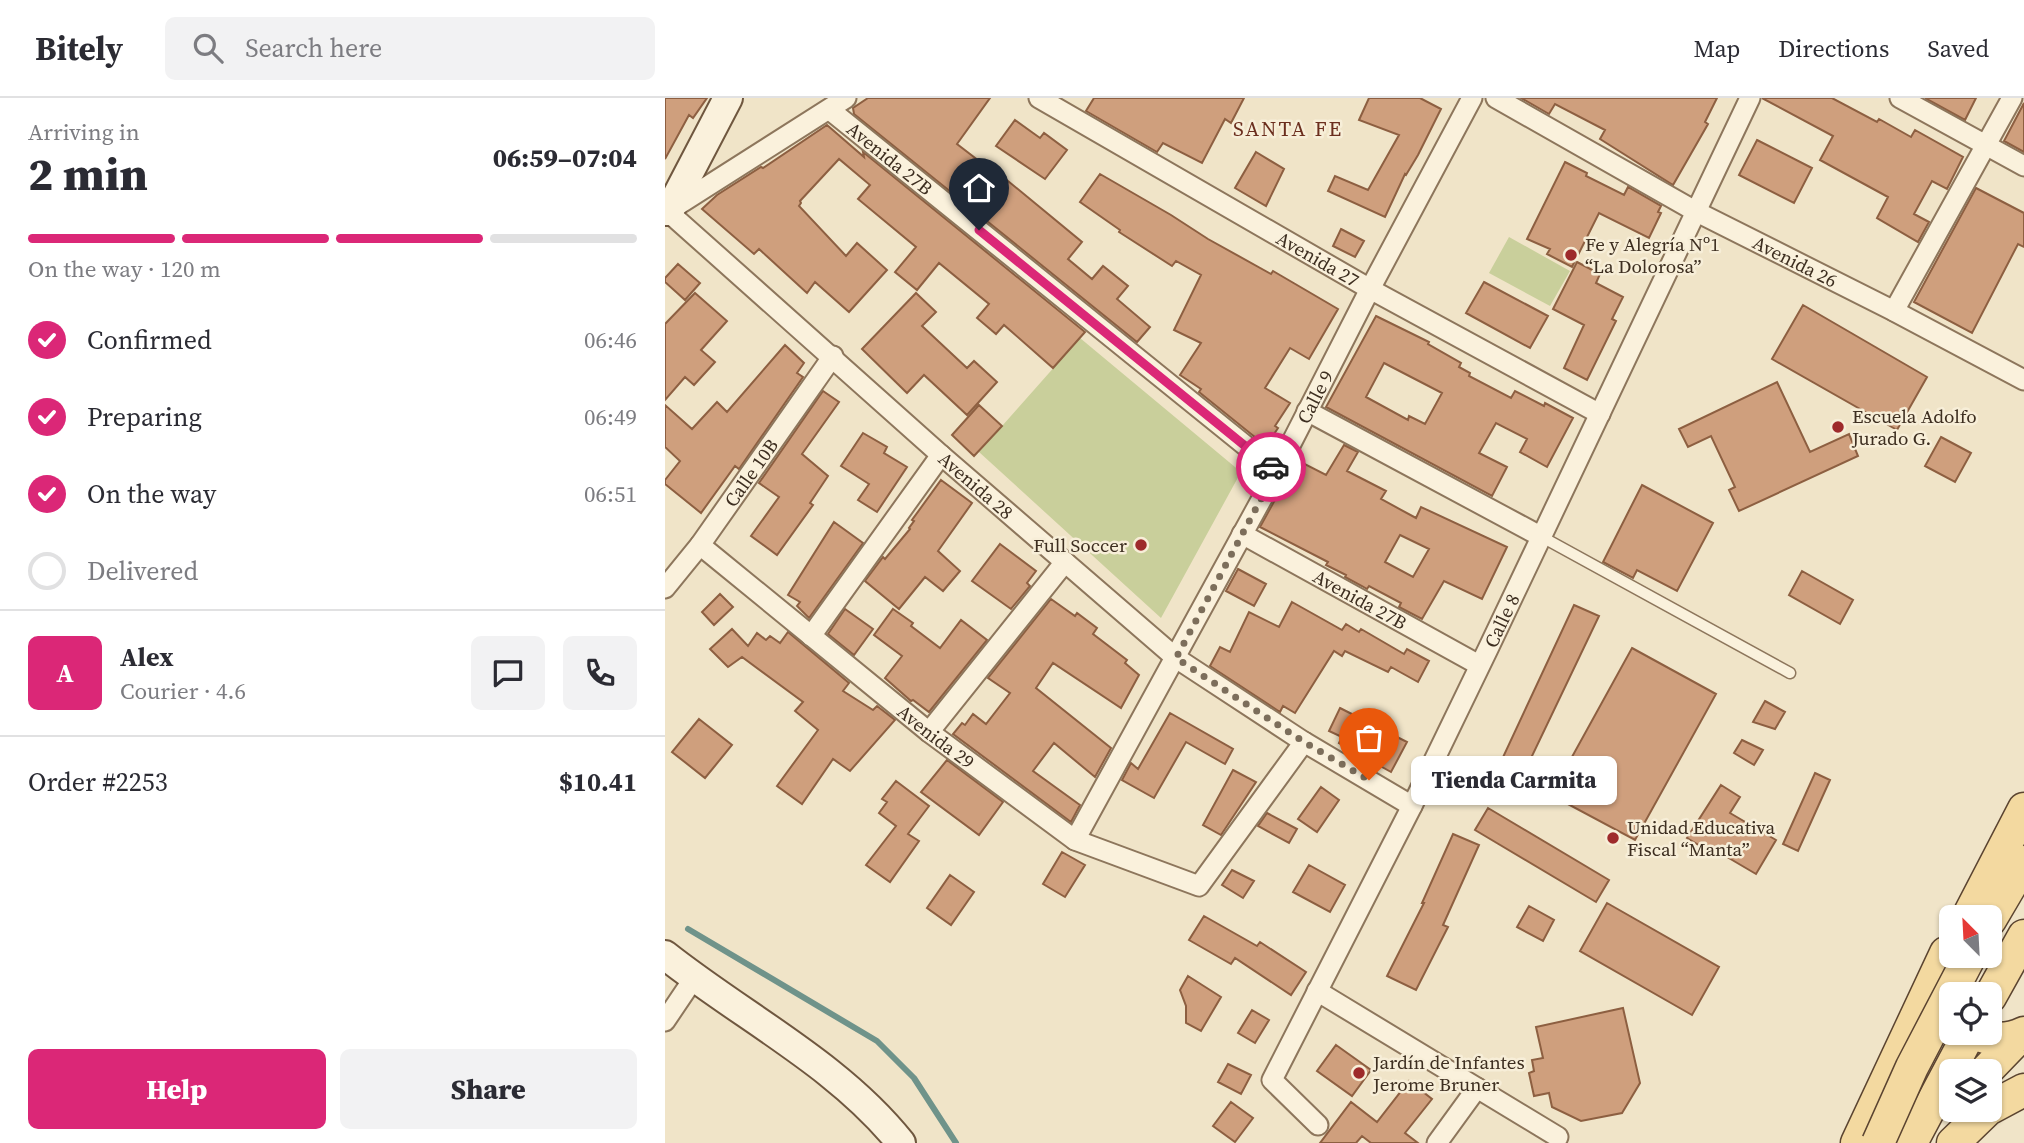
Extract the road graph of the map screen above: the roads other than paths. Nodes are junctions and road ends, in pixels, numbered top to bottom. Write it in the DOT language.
graph roads {
  1 [pos="728,98"];
  2 [pos="846,98"];
  3 [pos="1039,98"];
  4 [pos="1472,98"];
  5 [pos="1496,98"];
  6 [pos="1749,98"];
  7 [pos="1901,98"];
  8 [pos="2012,98"];
  9 [pos="830,110"];
  10 [pos="1985,147"];
  11 [pos="2024,166"];
  12 [pos="1695,211"];
  13 [pos="666,213"];
  14 [pos="1370,289"];
  15 [pos="1893,311"];
  16 [pos="832,356"];
  17 [pos="2024,380"];
  18 [pos="1307,411"];
  19 [pos="1600,414"];
  20 [pos="941,455"];
  21 [pos="1276,471"];
  22 [pos="1242,534"];
  23 [pos="1542,537"];
  24 [pos="700,545"];
  25 [pos="1065,562"];
  26 [pos="665,588"];
  27 [pos="811,636"];
  28 [pos="1176,658"];
  29 [pos="1479,665"];
  30 [pos="1790,673"];
  31 [pos="929,733"];
  32 [pos="1304,742"];
  33 [pos="1412,806"];
  34 [pos="2024,809"];
  35 [pos="1075,840"];
  36 [pos="2024,862"];
  37 [pos="1974,905"];
  38 [pos="1999,905"];
  39 [pos="2002,922"];
  40 [pos="2024,928"];
  41 [pos="2024,936"];
  42 [pos="665,955"];
  43 [pos="1948,968"];
  44 [pos="1950,968"];
  45 [pos="694,978"];
  46 [pos="1998,982"];
  47 [pos="1317,991"];
  48 [pos="665,1021"];
  49 [pos="2023,1035"];
  50 [pos="2002,1040"];
  51 [pos="1963,1045"];
  52 [pos="1998,1059"];
  53 [pos="1477,1088"];
  54 [pos="2024,1090"];
  55 [pos="2002,1102"];
  56 [pos="1953,1122"];
  57 [pos="1975,1122"];
  58 [pos="1318,1125"];
  59 [pos="1558,1137"];
  60 [pos="901,1143"];
  61 [pos="1437,1143"];
  62 [pos="1857,1143"];
  63 [pos="1878,1143"];
  64 [pos="1911,1143"];
  65 [pos="1942,1143"];
  66 [pos="1953,1143"];
  1 -- 13 [label="street"];
  2 -- 9 [label="street"];
  3 -- 14 [label="street, Avenida 27"];
  4 -- 14 [label="street, Calle 9"];
  5 -- 12 [label="street, Avenida 26"];
  6 -- 12 [label="street, Calle 8"];
  7 -- 10 [label="street"];
  8 -- 10 [label="street"];
  9 -- 13 [label="street"];
  9 -- 21 [label="street, Avenida 27B"];
  10 -- 11 [label="street"];
  10 -- 15 [label="street"];
  12 -- 15 [label="street, Avenida 26"];
  12 -- 19 [label="street, Calle 8"];
  13 -- 16 [label="street, Avenida 28"];
  14 -- 18 [label="street, Calle 9"];
  14 -- 19 [label="street, Avenida 27"];
  15 -- 17 [label="street, Avenida 26"];
  16 -- 20 [label="street, Avenida 28"];
  16 -- 24 [label="street, Calle 10B"];
  18 -- 21 [label="street, Calle 9"];
  18 -- 23 [label="street"];
  19 -- 23 [label="street, Calle 8"];
  20 -- 25 [label="street, Avenida 28"];
  20 -- 27 [label="street"];
  21 -- 22 [label="street, Calle 9"];
  22 -- 28 [label="street, Calle 9"];
  22 -- 29 [label="street, Avenida 27B"];
  23 -- 29 [label="street, Calle 8"];
  23 -- 30 [label="lane"];
  24 -- 26 [label="street, Calle 10B"];
  24 -- 27 [label="street, Avenida 29"];
  25 -- 28 [label="street, Avenida 28"];
  25 -- 31 [label="street"];
  27 -- 31 [label="street, Avenida 29"];
  28 -- 32 [label="street, Avenida 28"];
  28 -- 35 [label="street, Calle 9"];
  29 -- 33 [label="street, Calle 8"];
  31 -- 35 [label="street, Avenida 29"];
  32 -- 33 [label="street, Avenida 28"];
  32 -- 35 [label="street, Avenida 29"];
  33 -- 47 [label="street, Calle 8"];
  34 -- 37 [label="main road"];
  36 -- 38 [label="main road"];
  39 -- 40 [label="main road"];
  41 -- 46 [label="main road"];
  42 -- 45 [label="street"];
  43 -- 62 [label="main road"];
  44 -- 63 [label="main road, bridge"];
  45 -- 48 [label="street"];
  45 -- 60 [label="street"];
  47 -- 53 [label="street"];
  47 -- 58 [label="street, Calle 8"];
  49 -- 50 [label="main road"];
  49 -- 52 [label="main road"];
  51 -- 64 [label="main road"];
  53 -- 59 [label="street"];
  53 -- 61 [label="street"];
  54 -- 55 [label="main road"];
  56 -- 65 [label="main road"];
  57 -- 66 [label="main road"];
}
